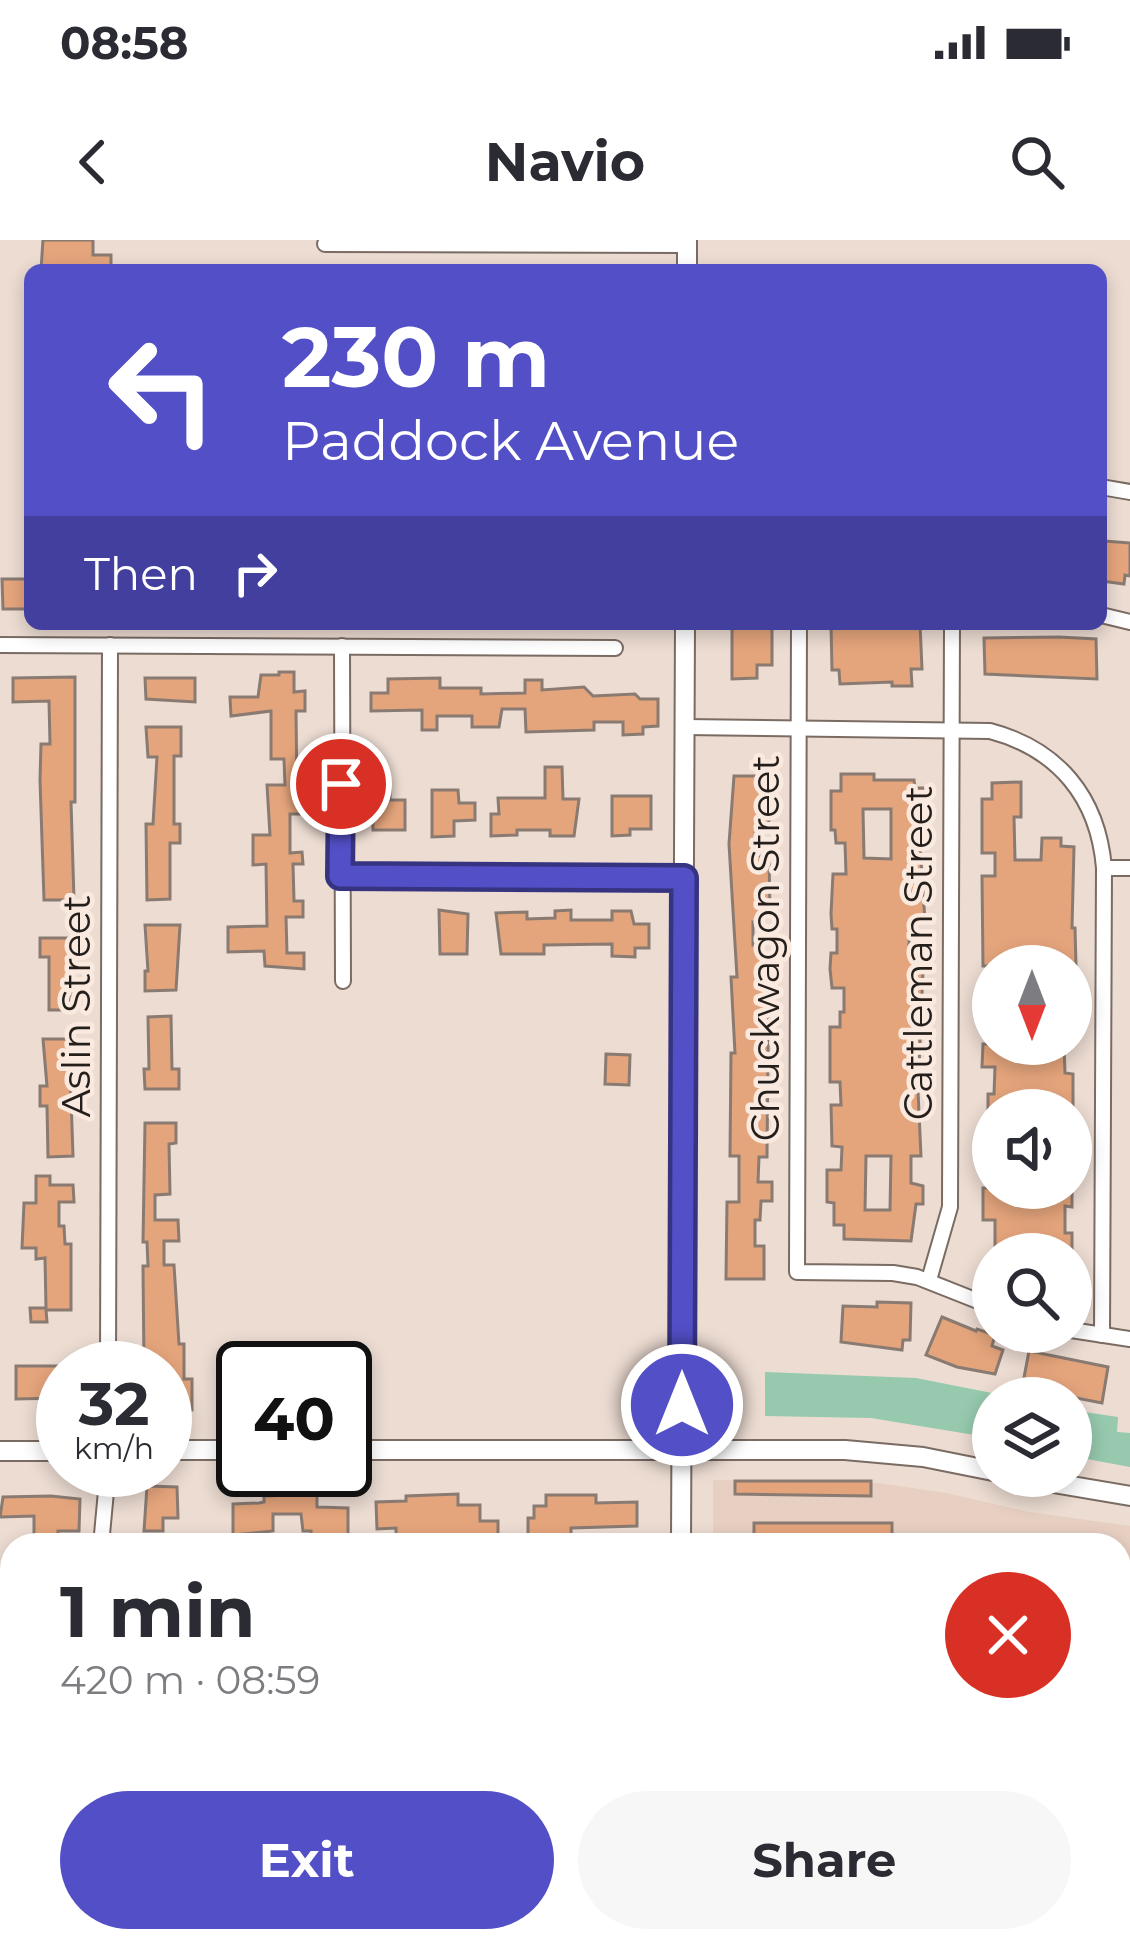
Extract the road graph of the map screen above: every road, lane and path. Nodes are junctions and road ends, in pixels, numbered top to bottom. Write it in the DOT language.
graph roads {
  1 [pos="687,243"];
  2 [pos="326,244"];
  3 [pos="685,630"];
  4 [pos="800,630"];
  5 [pos="952,630"];
  6 [pos="0,645"];
  7 [pos="110,645"];
  8 [pos="342,646"];
  9 [pos="616,648"];
  10 [pos="685,728"];
  11 [pos="799,728"];
  12 [pos="952,728"];
  13 [pos="1104,868"];
  14 [pos="1130,868"];
  15 [pos="340,876"];
  16 [pos="684,878"];
  17 [pos="344,981"];
  18 [pos="929,1280"];
  19 [pos="972,1298"];
  20 [pos="1092,1333"];
  21 [pos="1102,1335"];
  22 [pos="1130,1339"];
  23 [pos="108,1341"];
  24 [pos="682,1448"];
  25 [pos="372,1450"];
  26 [pos="0,1451"];
  27 [pos="36,1451"];
  28 [pos="972,1467"];
  29 [pos="1092,1490"];
  30 [pos="1130,1496"];
  31 [pos="105,1497"];
  32 [pos="102,1533"];
  33 [pos="681,1533"];
  1 -- 2 [label="street"];
  3 -- 10 [label="street"];
  4 -- 11 [label="street, Chuckwagon Street"];
  5 -- 12 [label="street, Cattleman Street"];
  6 -- 7 [label="street"];
  7 -- 8 [label="street"];
  7 -- 23 [label="street, Aslin Street"];
  8 -- 9 [label="street"];
  8 -- 15 [label="street"];
  10 -- 11 [label="street"];
  10 -- 16 [label="street"];
  11 -- 12 [label="street"];
  11 -- 18 [label="street, Chuckwagon Street"];
  12 -- 13 [label="street"];
  12 -- 18 [label="street, Cattleman Street"];
  13 -- 14 [label="street"];
  13 -- 21 [label="street"];
  15 -- 16 [label="street"];
  15 -- 17 [label="street"];
  16 -- 24 [label="street"];
  18 -- 19 [label="street"];
  20 -- 21 [label="street"];
  21 -- 22 [label="street"];
  24 -- 25 [label="street"];
  24 -- 28 [label="street"];
  24 -- 33 [label="street"];
  26 -- 27 [label="street"];
  29 -- 30 [label="street"];
  31 -- 32 [label="street"];
}
